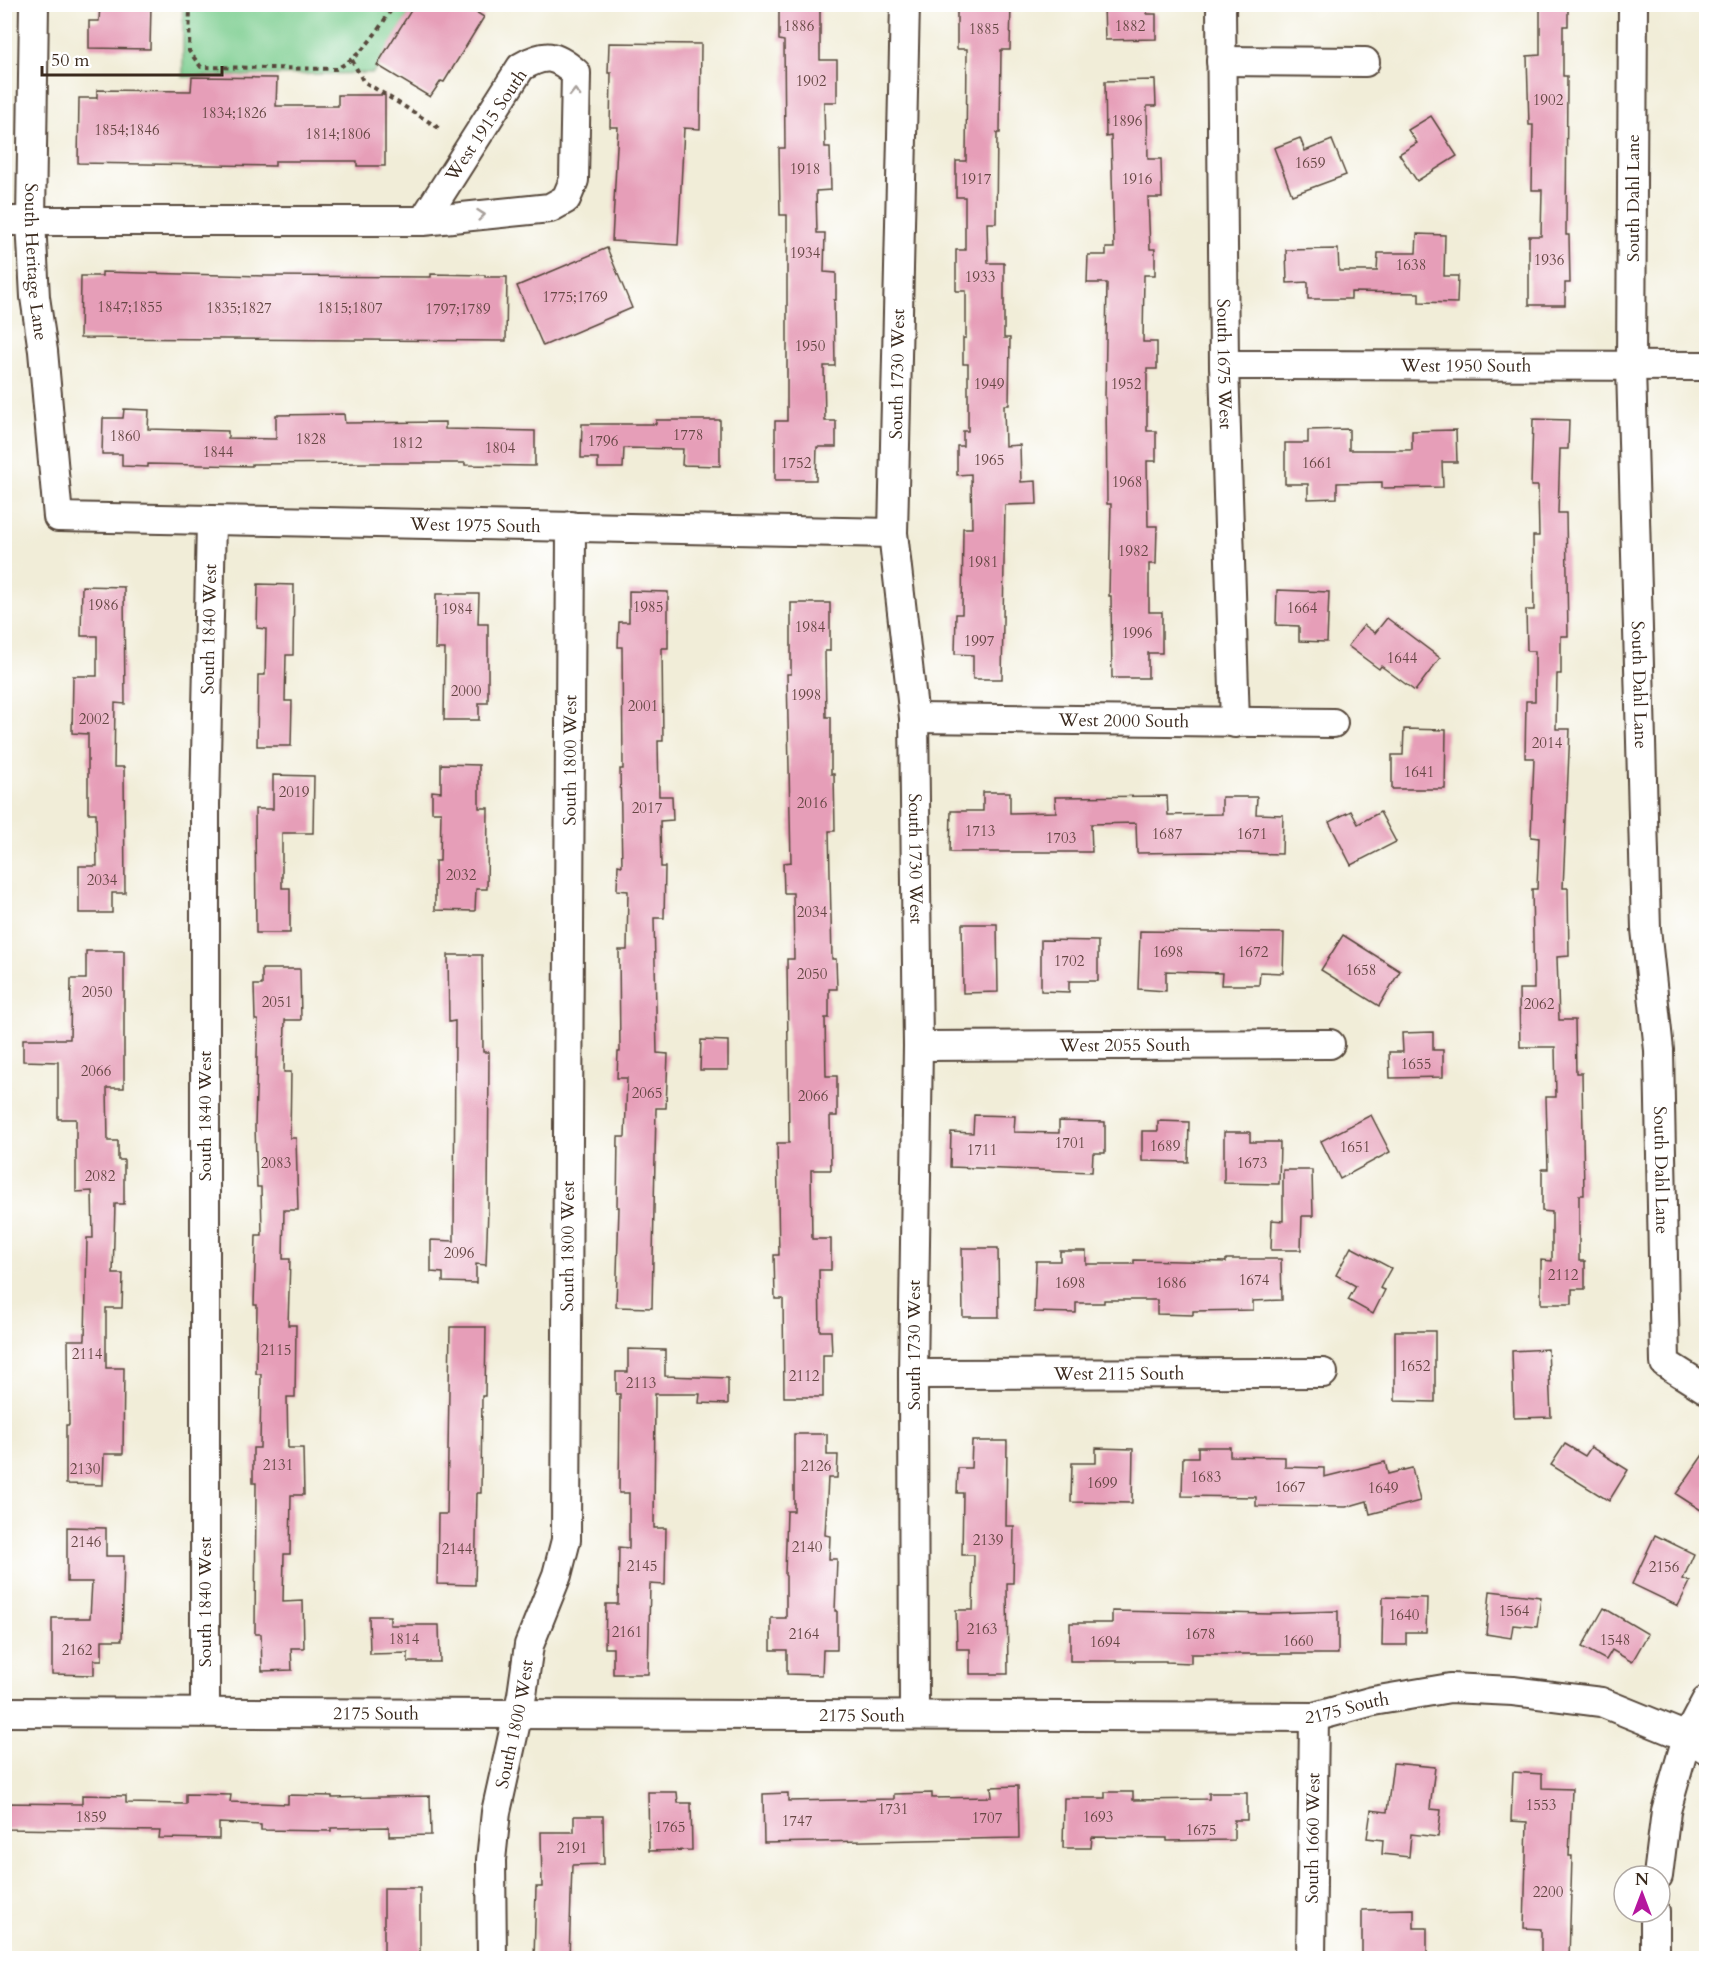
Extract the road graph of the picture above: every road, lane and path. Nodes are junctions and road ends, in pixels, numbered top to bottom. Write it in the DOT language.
graph roads {
  1 [pos="34,4"];
  2 [pos="190,4"];
  3 [pos="396,4"];
  4 [pos="905,4"];
  5 [pos="1221,4"];
  6 [pos="1633,4"];
  7 [pos="352,60"];
  8 [pos="1221,60"];
  9 [pos="1365,62"];
  10 [pos="439,128"];
  11 [pos="18,221"];
  12 [pos="423,221"];
  13 [pos="1224,365"];
  14 [pos="1707,366"];
  15 [pos="1631,367"];
  16 [pos="58,517"];
  17 [pos="211,521"];
  18 [pos="571,526"];
  19 [pos="893,533"];
  20 [pos="914,718"];
  21 [pos="1235,723"];
  22 [pos="1333,723"];
  23 [pos="1330,1044"];
  24 [pos="918,1046"];
  25 [pos="1323,1372"];
  26 [pos="914,1374"];
  27 [pos="1707,1389"];
  28 [pos="1707,1701"];
  29 [pos="205,1711"];
  30 [pos="4,1712"];
  31 [pos="518,1714"];
  32 [pos="914,1715"];
  33 [pos="1314,1717"];
  34 [pos="1697,1743"];
  35 [pos="1659,1864"];
  36 [pos="1655,1924"];
  37 [pos="492,1959"];
  38 [pos="1311,1959"];
  39 [pos="1655,1959"];
  1 -- 11 [label="street, South Heritage Lane"];
  2 -- 7 [label="path"];
  3 -- 7 [label="path"];
  4 -- 19 [label="street, South 1730 West"];
  5 -- 8 [label="street, South 1675 West"];
  6 -- 15 [label="street, South Dahl Lane"];
  7 -- 10 [label="path"];
  8 -- 9 [label="street"];
  8 -- 13 [label="street, South 1675 West"];
  11 -- 12 [label="street, West 1915 South"];
  11 -- 16 [label="street, South Heritage Lane"];
  12 -- 12 [label="street, West 1915 South, one-way"];
  13 -- 15 [label="street, West 1950 South"];
  13 -- 21 [label="street, South 1675 West"];
  14 -- 15 [label="street, West 1950 South"];
  15 -- 27 [label="street, South Dahl Lane"];
  16 -- 17 [label="street, West 1975 South"];
  17 -- 18 [label="street, West 1975 South"];
  17 -- 29 [label="street, South 1840 West"];
  18 -- 19 [label="street, West 1975 South"];
  18 -- 31 [label="street, South 1800 West"];
  19 -- 20 [label="street, South 1730 West"];
  20 -- 21 [label="street, West 2000 South"];
  20 -- 24 [label="street, South 1730 West"];
  21 -- 22 [label="street, West 2000 South"];
  23 -- 24 [label="street, West 2055 South"];
  24 -- 26 [label="street, South 1730 West"];
  25 -- 26 [label="street, West 2115 South"];
  26 -- 32 [label="street, South 1730 West"];
  28 -- 34 [label="street"];
  29 -- 30 [label="street, 2175 South"];
  29 -- 31 [label="street, 2175 South"];
  31 -- 32 [label="street, 2175 South"];
  31 -- 37 [label="street, South 1800 West"];
  32 -- 33 [label="street, 2175 South"];
  33 -- 34 [label="street, 2175 South"];
  33 -- 38 [label="street, South 1660 West"];
  34 -- 35 [label="street"];
  36 -- 39 [label="street"];
}
